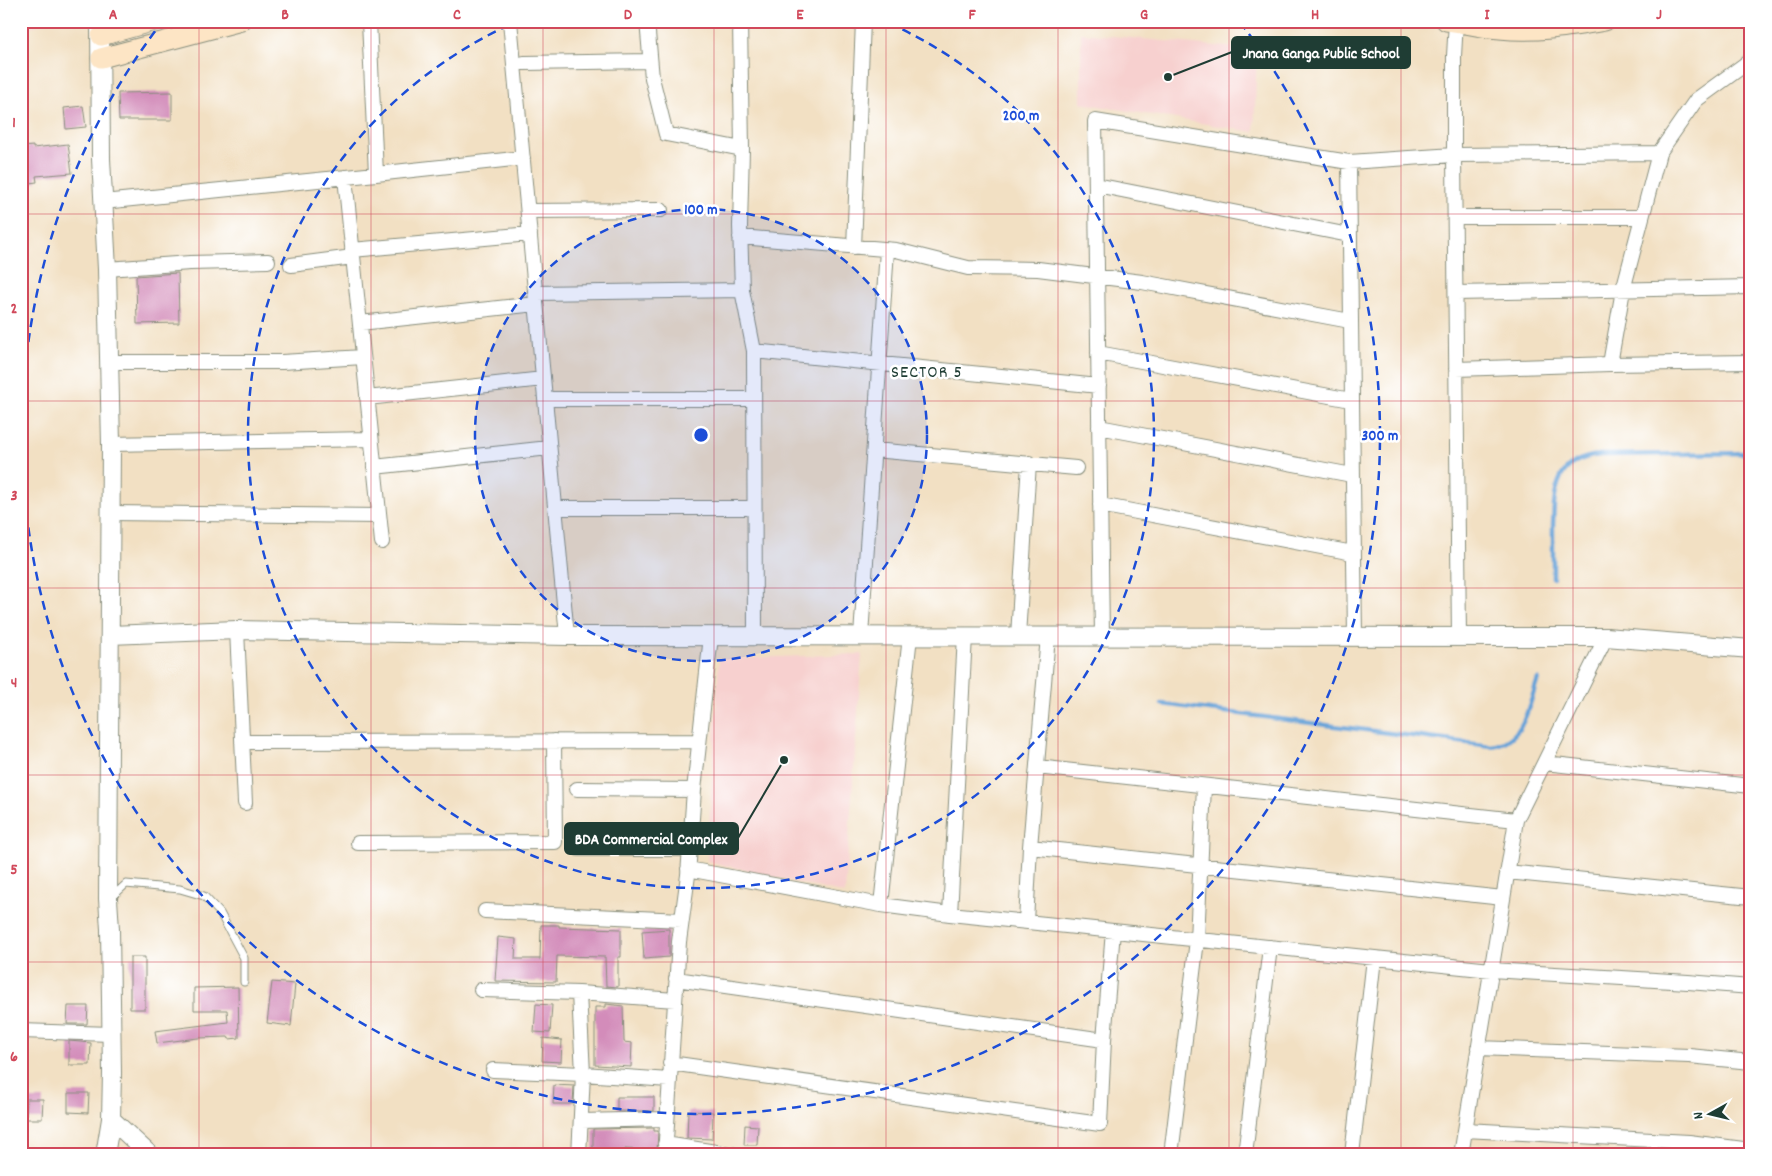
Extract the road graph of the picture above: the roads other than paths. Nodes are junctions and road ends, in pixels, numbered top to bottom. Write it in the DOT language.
graph roads {
  1 [pos="154,21"];
  2 [pos="241,21"];
  3 [pos="369,21"];
  4 [pos="510,21"];
  5 [pos="647,21"];
  6 [pos="740,21"];
  7 [pos="863,21"];
  8 [pos="1605,21"];
  9 [pos="1453,22"];
  10 [pos="101,29"];
  11 [pos="101,58"];
  12 [pos="1751,60"];
  13 [pos="650,61"];
  14 [pos="524,63"];
  15 [pos="742,149"];
  16 [pos="1659,153"];
  17 [pos="1454,154"];
  18 [pos="522,158"];
  19 [pos="1349,162"];
  20 [pos="376,174"];
  21 [pos="345,178"];
  22 [pos="1096,185"];
  23 [pos="103,202"];
  24 [pos="661,210"];
  25 [pos="528,211"];
  26 [pos="1641,217"];
  27 [pos="1455,218"];
  28 [pos="530,234"];
  29 [pos="1349,235"];
  30 [pos="740,237"];
  31 [pos="854,246"];
  32 [pos="887,250"];
  33 [pos="353,254"];
  34 [pos="268,261"];
  35 [pos="291,265"];
  36 [pos="106,269"];
  37 [pos="1097,276"];
  38 [pos="1751,287"];
  39 [pos="742,290"];
  40 [pos="1623,290"];
  41 [pos="1456,293"];
  42 [pos="536,298"];
  43 [pos="1350,321"];
  44 [pos="360,324"];
  45 [pos="754,351"];
  46 [pos="1098,353"];
  47 [pos="363,357"];
  48 [pos="108,362"];
  49 [pos="1751,362"];
  50 [pos="879,364"];
  51 [pos="1610,364"];
  52 [pos="1456,369"];
  53 [pos="543,379"];
  54 [pos="1099,386"];
  55 [pos="367,398"];
  56 [pos="545,399"];
  57 [pos="754,399"];
  58 [pos="1351,400"];
  59 [pos="1099,427"];
  60 [pos="371,439"];
  61 [pos="111,444"];
  62 [pos="549,448"];
  63 [pos="874,450"];
  64 [pos="1030,463"];
  65 [pos="374,467"];
  66 [pos="1076,468"];
  67 [pos="1352,475"];
  68 [pos="1100,505"];
  69 [pos="555,508"];
  70 [pos="754,508"];
  71 [pos="111,514"];
  72 [pos="379,516"];
  73 [pos="382,542"];
  74 [pos="1353,553"];
  75 [pos="238,630"];
  76 [pos="110,635"];
  77 [pos="567,636"];
  78 [pos="711,636"];
  79 [pos="756,636"];
  80 [pos="862,636"];
  81 [pos="910,636"];
  82 [pos="965,636"];
  83 [pos="1018,636"];
  84 [pos="1048,636"];
  85 [pos="1102,636"];
  86 [pos="1606,637"];
  87 [pos="1354,638"];
  88 [pos="1459,638"];
  89 [pos="1751,649"];
  90 [pos="554,741"];
  91 [pos="699,741"];
  92 [pos="242,742"];
  93 [pos="1545,763"];
  94 [pos="1037,767"];
  95 [pos="1204,786"];
  96 [pos="1751,786"];
  97 [pos="577,789"];
  98 [pos="694,790"];
  99 [pos="245,803"];
  100 [pos="1516,820"];
  101 [pos="358,843"];
  102 [pos="1030,847"];
  103 [pos="580,849"];
  104 [pos="689,849"];
  105 [pos="1201,866"];
  106 [pos="688,869"];
  107 [pos="1507,872"];
  108 [pos="1751,897"];
  109 [pos="1503,898"];
  110 [pos="108,899"];
  111 [pos="881,905"];
  112 [pos="484,911"];
  113 [pos="950,914"];
  114 [pos="682,920"];
  115 [pos="1026,922"];
  116 [pos="1114,931"];
  117 [pos="1197,940"];
  118 [pos="1270,947"];
  119 [pos="1374,958"];
  120 [pos="1491,970"];
  121 [pos="676,979"];
  122 [pos="244,982"];
  123 [pos="1751,987"];
  124 [pos="481,990"];
  125 [pos="580,993"];
  126 [pos="675,1000"];
  127 [pos="21,1031"];
  128 [pos="111,1034"];
  129 [pos="1104,1040"];
  130 [pos="1478,1048"];
  131 [pos="1751,1062"];
  132 [pos="670,1063"];
  133 [pos="493,1070"];
  134 [pos="583,1074"];
  135 [pos="669,1080"];
  136 [pos="111,1118"];
  137 [pos="666,1119"];
  138 [pos="581,1121"];
  139 [pos="1465,1130"];
  140 [pos="665,1149"];
  141 [pos="1751,1150"];
  142 [pos="105,1155"];
  143 [pos="150,1155"];
  144 [pos="579,1155"];
  145 [pos="735,1155"];
  146 [pos="1171,1155"];
  147 [pos="1245,1155"];
  148 [pos="1352,1155"];
  149 [pos="1461,1155"];
  1 -- 10 [label="main road"];
  2 -- 11 [label="main road"];
  3 -- 20 [label="street"];
  4 -- 18 [label="street"];
  5 -- 13 [label="street"];
  6 -- 15 [label="street"];
  7 -- 31 [label="street"];
  8 -- 9 [label="main road"];
  9 -- 17 [label="street"];
  10 -- 11 [label="street"];
  11 -- 23 [label="street"];
  12 -- 16 [label="street"];
  13 -- 14 [label="street"];
  13 -- 15 [label="street"];
  15 -- 30 [label="street"];
  16 -- 17 [label="street"];
  16 -- 26 [label="street"];
  17 -- 19 [label="street"];
  17 -- 27 [label="street"];
  18 -- 20 [label="street"];
  18 -- 25 [label="street"];
  19 -- 22 [label="street"];
  19 -- 29 [label="street"];
  20 -- 21 [label="street"];
  21 -- 23 [label="street"];
  21 -- 33 [label="street"];
  22 -- 29 [label="street"];
  22 -- 37 [label="street"];
  23 -- 36 [label="street"];
  24 -- 25 [label="street"];
  25 -- 28 [label="street"];
  26 -- 27 [label="street"];
  26 -- 40 [label="street"];
  27 -- 41 [label="street"];
  28 -- 33 [label="street"];
  28 -- 42 [label="street"];
  29 -- 43 [label="street"];
  30 -- 31 [label="street"];
  30 -- 39 [label="street"];
  31 -- 32 [label="street"];
  32 -- 37 [label="street"];
  32 -- 50 [label="street"];
  33 -- 35 [label="street"];
  33 -- 44 [label="street"];
  34 -- 36 [label="street"];
  36 -- 48 [label="street"];
  37 -- 43 [label="street"];
  37 -- 46 [label="street"];
  38 -- 40 [label="street"];
  39 -- 42 [label="street"];
  39 -- 45 [label="street"];
  40 -- 41 [label="street"];
  40 -- 51 [label="street"];
  41 -- 52 [label="street"];
  42 -- 44 [label="street"];
  42 -- 53 [label="street"];
  43 -- 58 [label="street"];
  44 -- 47 [label="street"];
  45 -- 50 [label="street"];
  45 -- 57 [label="street"];
  46 -- 54 [label="street"];
  46 -- 58 [label="street"];
  47 -- 48 [label="street"];
  47 -- 55 [label="street"];
  48 -- 61 [label="street"];
  49 -- 51 [label="street"];
  50 -- 54 [label="street"];
  50 -- 63 [label="street"];
  51 -- 52 [label="street"];
  52 -- 88 [label="street"];
  53 -- 55 [label="street"];
  53 -- 56 [label="street"];
  54 -- 59 [label="street"];
  55 -- 60 [label="street"];
  56 -- 57 [label="street"];
  56 -- 62 [label="street"];
  57 -- 70 [label="street"];
  58 -- 67 [label="street"];
  59 -- 67 [label="street"];
  59 -- 68 [label="street"];
  60 -- 61 [label="street"];
  60 -- 65 [label="street"];
  61 -- 71 [label="street"];
  62 -- 65 [label="street"];
  62 -- 69 [label="street"];
  63 -- 64 [label="street"];
  63 -- 80 [label="street"];
  64 -- 66 [label="street"];
  64 -- 83 [label="street"];
  65 -- 72 [label="street"];
  67 -- 74 [label="street"];
  68 -- 74 [label="street"];
  68 -- 85 [label="street"];
  69 -- 70 [label="street"];
  69 -- 77 [label="street"];
  70 -- 79 [label="street"];
  71 -- 72 [label="street"];
  71 -- 76 [label="street"];
  72 -- 73 [label="street"];
  74 -- 87 [label="street"];
  75 -- 76 [label="street"];
  75 -- 77 [label="street"];
  75 -- 92 [label="street"];
  76 -- 110 [label="street"];
  77 -- 78 [label="street"];
  78 -- 79 [label="street"];
  78 -- 91 [label="street"];
  79 -- 80 [label="street"];
  80 -- 81 [label="street"];
  81 -- 82 [label="street"];
  81 -- 111 [label="street"];
  82 -- 83 [label="street"];
  82 -- 113 [label="street"];
  83 -- 84 [label="street"];
  84 -- 85 [label="street"];
  84 -- 94 [label="street"];
  85 -- 87 [label="street"];
  86 -- 88 [label="street"];
  86 -- 89 [label="street"];
  86 -- 93 [label="street"];
  87 -- 88 [label="street"];
  90 -- 91 [label="street"];
  90 -- 92 [label="street"];
  90 -- 101 [label="street"];
  91 -- 98 [label="street"];
  92 -- 99 [label="street"];
  93 -- 96 [label="street"];
  93 -- 100 [label="street"];
  94 -- 95 [label="street"];
  94 -- 102 [label="street"];
  95 -- 100 [label="street"];
  95 -- 105 [label="street"];
  97 -- 98 [label="street"];
  98 -- 104 [label="street"];
  100 -- 107 [label="street"];
  102 -- 105 [label="street"];
  102 -- 115 [label="street"];
  103 -- 104 [label="street"];
  104 -- 106 [label="street"];
  105 -- 109 [label="street"];
  105 -- 117 [label="street"];
  106 -- 111 [label="street"];
  106 -- 114 [label="street"];
  107 -- 108 [label="street"];
  107 -- 109 [label="street"];
  109 -- 120 [label="street"];
  110 -- 122 [label="lane"];
  110 -- 128 [label="street"];
  111 -- 113 [label="street"];
  112 -- 114 [label="street"];
  113 -- 115 [label="street"];
  114 -- 121 [label="street"];
  115 -- 116 [label="street"];
  116 -- 117 [label="street"];
  116 -- 129 [label="street"];
  117 -- 118 [label="street"];
  117 -- 146 [label="street"];
  118 -- 119 [label="street"];
  118 -- 147 [label="street"];
  119 -- 120 [label="street"];
  119 -- 148 [label="street"];
  120 -- 123 [label="street"];
  120 -- 130 [label="street"];
  121 -- 126 [label="street"];
  121 -- 129 [label="street"];
  124 -- 125 [label="street"];
  125 -- 126 [label="street"];
  125 -- 134 [label="street"];
  126 -- 132 [label="street"];
  127 -- 128 [label="street"];
  128 -- 136 [label="street"];
  129 -- 132 [label="street"];
  130 -- 131 [label="street"];
  130 -- 139 [label="street"];
  132 -- 135 [label="street"];
  133 -- 134 [label="street"];
  134 -- 135 [label="street"];
  134 -- 138 [label="street"];
  135 -- 137 [label="street"];
  136 -- 142 [label="street"];
  136 -- 143 [label="street"];
  137 -- 138 [label="street"];
  137 -- 140 [label="street"];
  138 -- 144 [label="street"];
  139 -- 141 [label="street"];
  139 -- 149 [label="street"];
  140 -- 145 [label="street"];
}
